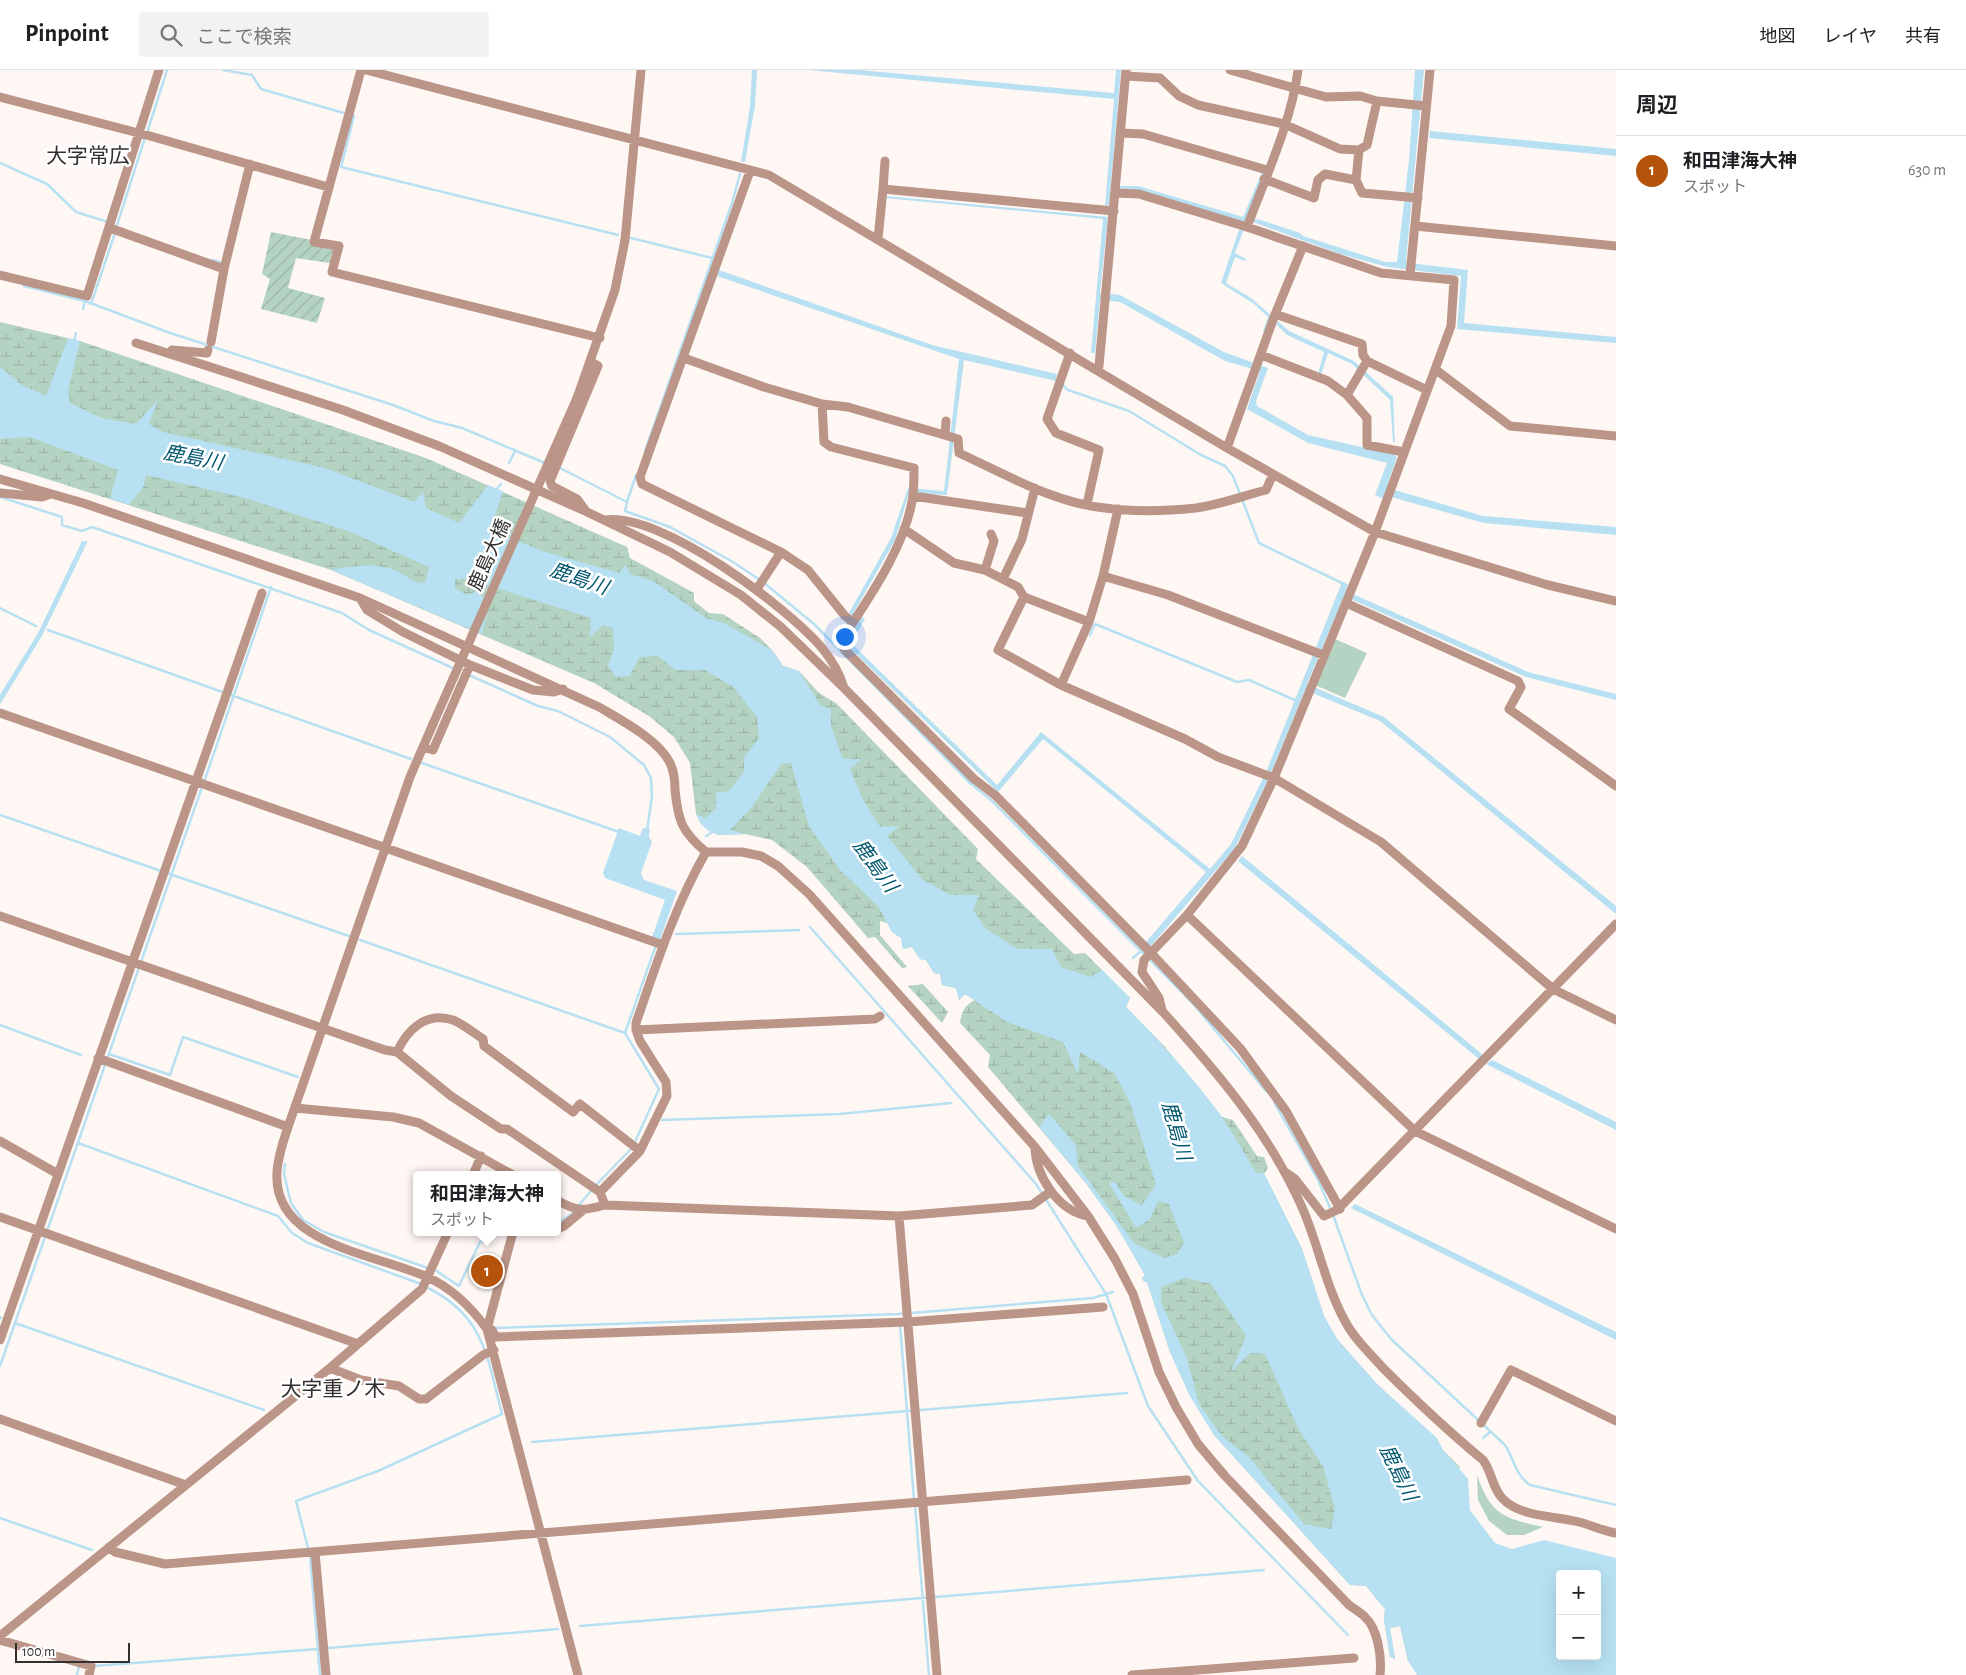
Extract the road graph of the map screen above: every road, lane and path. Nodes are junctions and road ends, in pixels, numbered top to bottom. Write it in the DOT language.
graph roads {
  1 [pos="159,70"];
  2 [pos="361,70"];
  3 [pos="366,70"];
  4 [pos="642,70"];
  5 [pos="1230,70"];
  6 [pos="1298,70"];
  7 [pos="1430,70"];
  8 [pos="1126,73"];
  9 [pos="1296,88"];
  10 [pos="0,97"];
  11 [pos="1376,100"];
  12 [pos="1424,105"];
  13 [pos="1284,124"];
  14 [pos="1121,133"];
  15 [pos="145,134"];
  16 [pos="635,140"];
  17 [pos="1359,150"];
  18 [pos="885,161"];
  19 [pos="250,164"];
  20 [pos="750,171"];
  21 [pos="1266,175"];
  22 [pos="1356,180"];
  23 [pos="328,188"];
  24 [pos="883,189"];
  25 [pos="1115,193"];
  26 [pos="1418,198"];
  27 [pos="1114,211"];
  28 [pos="1249,222"];
  29 [pos="1416,226"];
  30 [pos="114,229"];
  31 [pos="878,239"];
  32 [pos="1304,246"];
  33 [pos="1616,246"];
  34 [pos="224,269"];
  35 [pos="1410,273"];
  36 [pos="0,275"];
  37 [pos="1274,317"];
  38 [pos="600,338"];
  39 [pos="136,343"];
  40 [pos="159,350"];
  41 [pos="1070,353"];
  42 [pos="684,358"];
  43 [pos="592,362"];
  44 [pos="1258,363"];
  45 [pos="1362,368"];
  46 [pos="1435,369"];
  47 [pos="1097,370"];
  48 [pos="1427,390"];
  49 [pos="1347,395"];
  50 [pos="822,404"];
  51 [pos="946,420"];
  52 [pos="950,436"];
  53 [pos="1616,436"];
  54 [pos="1227,448"];
  55 [pos="1404,452"];
  56 [pos="1273,474"];
  57 [pos="0,479"];
  58 [pos="1035,488"];
  59 [pos="913,492"];
  60 [pos="0,493"];
  61 [pos="51,494"];
  62 [pos="1087,504"];
  63 [pos="1118,509"];
  64 [pos="585,510"];
  65 [pos="1027,513"];
  66 [pos="605,521"];
  67 [pos="904,529"];
  68 [pos="1375,532"];
  69 [pos="991,534"];
  70 [pos="781,552"];
  71 [pos="985,570"];
  72 [pos="1103,576"];
  73 [pos="1003,579"];
  74 [pos="760,584"];
  75 [pos="262,593"];
  76 [pos="1024,597"];
  77 [pos="360,598"];
  78 [pos="1348,598"];
  79 [pos="1616,601"];
  80 [pos="856,618"];
  81 [pos="1089,622"];
  82 [pos="1323,655"];
  83 [pos="469,667"];
  84 [pos="1061,685"];
  85 [pos="844,688"];
  86 [pos="562,689"];
  87 [pos="0,713"];
  88 [pos="423,747"];
  89 [pos="1274,778"];
  90 [pos="197,782"];
  91 [pos="1616,786"];
  92 [pos="385,849"];
  93 [pos="706,852"];
  94 [pos="1187,915"];
  95 [pos="0,916"];
  96 [pos="1616,924"];
  97 [pos="662,945"];
  98 [pos="1147,950"];
  99 [pos="137,965"];
  100 [pos="1553,989"];
  101 [pos="1163,1012"];
  102 [pos="880,1016"];
  103 [pos="1616,1020"];
  104 [pos="323,1028"];
  105 [pos="636,1030"];
  106 [pos="397,1052"];
  107 [pos="104,1060"];
  108 [pos="295,1108"];
  109 [pos="288,1127"];
  110 [pos="1415,1131"];
  111 [pos="0,1140"];
  112 [pos="636,1147"];
  113 [pos="1035,1147"];
  114 [pos="481,1156"];
  115 [pos="475,1171"];
  116 [pos="506,1171"];
  117 [pos="1285,1172"];
  118 [pos="58,1174"];
  119 [pos="595,1189"];
  120 [pos="1050,1192"];
  121 [pos="561,1202"];
  122 [pos="605,1205"];
  123 [pos="582,1211"];
  124 [pos="1335,1211"];
  125 [pos="0,1216"];
  126 [pos="899,1216"];
  127 [pos="1088,1216"];
  128 [pos="561,1227"];
  129 [pos="1616,1229"];
  130 [pos="44,1231"];
  131 [pos="446,1236"];
  132 [pos="512,1236"];
  133 [pos="425,1283"];
  134 [pos="1103,1307"];
  135 [pos="908,1320"];
  136 [pos="486,1329"];
  137 [pos="0,1340"];
  138 [pos="358,1344"];
  139 [pos="488,1353"];
  140 [pos="330,1368"];
  141 [pos="0,1419"];
  142 [pos="1616,1421"];
  143 [pos="1481,1423"];
  144 [pos="1188,1480"];
  145 [pos="186,1486"];
  146 [pos="923,1502"];
  147 [pos="541,1533"];
  148 [pos="1616,1533"];
  149 [pos="109,1548"];
  150 [pos="316,1552"];
  151 [pos="0,1638"];
  152 [pos="1354,1658"];
  153 [pos="89,1675"];
  154 [pos="326,1675"];
  155 [pos="578,1675"];
  156 [pos="937,1675"];
  157 [pos="1132,1675"];
  158 [pos="1380,1675"];
  1 -- 15 [label="street"];
  2 -- 23 [label="street"];
  3 -- 16 [label="street"];
  4 -- 16 [label="street"];
  5 -- 9 [label="street"];
  6 -- 9 [label="street"];
  7 -- 12 [label="street"];
  8 -- 13 [label="street"];
  8 -- 14 [label="street"];
  9 -- 11 [label="street"];
  9 -- 13 [label="street"];
  10 -- 15 [label="street"];
  11 -- 12 [label="street"];
  11 -- 17 [label="street"];
  12 -- 26 [label="street"];
  13 -- 17 [label="street"];
  13 -- 21 [label="street"];
  14 -- 21 [label="street"];
  14 -- 25 [label="street"];
  15 -- 19 [label="street"];
  15 -- 30 [label="street"];
  16 -- 20 [label="street"];
  16 -- 38 [label="street"];
  17 -- 22 [label="street"];
  18 -- 24 [label="street"];
  19 -- 23 [label="street"];
  19 -- 34 [label="street"];
  20 -- 31 [label="street"];
  20 -- 42 [label="street"];
  21 -- 22 [label="street"];
  21 -- 28 [label="street"];
  22 -- 26 [label="street"];
  23 -- 38 [label="street"];
  24 -- 27 [label="street"];
  24 -- 31 [label="street"];
  25 -- 27 [label="street"];
  25 -- 28 [label="street"];
  26 -- 29 [label="street"];
  27 -- 47 [label="street"];
  28 -- 32 [label="street"];
  29 -- 33 [label="street"];
  29 -- 35 [label="street"];
  30 -- 34 [label="street"];
  30 -- 36 [label="street"];
  31 -- 41 [label="street"];
  32 -- 35 [label="street"];
  32 -- 37 [label="street"];
  34 -- 40 [label="street"];
  35 -- 46 [label="street"];
  37 -- 44 [label="street"];
  37 -- 45 [label="street"];
  38 -- 43 [label="street"];
  39 -- 40 [label="street"];
  40 -- 64 [label="street"];
  41 -- 47 [label="street"];
  41 -- 62 [label="street"];
  42 -- 50 [label="street"];
  42 -- 70 [label="street"];
  43 -- 64 [label="street"];
  43 -- 88 [label="street, 鹿島大橋, bridge"];
  44 -- 49 [label="street"];
  44 -- 54 [label="street"];
  45 -- 48 [label="street"];
  45 -- 49 [label="street"];
  46 -- 48 [label="street"];
  46 -- 53 [label="street"];
  47 -- 54 [label="street"];
  48 -- 55 [label="street"];
  49 -- 55 [label="street"];
  50 -- 52 [label="street"];
  50 -- 59 [label="street"];
  51 -- 52 [label="street"];
  52 -- 58 [label="street"];
  54 -- 56 [label="street"];
  55 -- 68 [label="street"];
  56 -- 63 [label="street"];
  56 -- 68 [label="street"];
  57 -- 61 [label="street"];
  58 -- 62 [label="street"];
  58 -- 65 [label="street"];
  59 -- 65 [label="street"];
  59 -- 67 [label="street"];
  60 -- 61 [label="street"];
  61 -- 77 [label="street"];
  62 -- 63 [label="street"];
  63 -- 72 [label="street"];
  64 -- 66 [label="street"];
  65 -- 73 [label="street"];
  66 -- 74 [label="street"];
  66 -- 85 [label="street"];
  67 -- 71 [label="street"];
  67 -- 80 [label="street"];
  68 -- 78 [label="street"];
  68 -- 79 [label="street"];
  69 -- 71 [label="street"];
  70 -- 74 [label="street"];
  70 -- 80 [label="street"];
  71 -- 73 [label="street"];
  72 -- 81 [label="street"];
  72 -- 82 [label="street"];
  73 -- 76 [label="street"];
  74 -- 85 [label="street"];
  75 -- 90 [label="street"];
  76 -- 81 [label="street"];
  76 -- 84 [label="street"];
  77 -- 83 [label="street"];
  77 -- 86 [label="street"];
  78 -- 82 [label="street"];
  78 -- 91 [label="street"];
  80 -- 98 [label="street"];
  81 -- 84 [label="street"];
  82 -- 89 [label="street"];
  83 -- 86 [label="street"];
  83 -- 88 [label="street"];
  84 -- 89 [label="street"];
  85 -- 101 [label="street"];
  86 -- 93 [label="street"];
  87 -- 90 [label="street"];
  88 -- 92 [label="street, 鹿島大橋"];
  89 -- 94 [label="street"];
  89 -- 100 [label="street"];
  90 -- 92 [label="street"];
  90 -- 99 [label="street"];
  92 -- 97 [label="street"];
  92 -- 104 [label="street, 鹿島大橋"];
  93 -- 97 [label="street"];
  93 -- 113 [label="street"];
  94 -- 98 [label="street"];
  94 -- 110 [label="street"];
  95 -- 99 [label="street"];
  96 -- 100 [label="street"];
  97 -- 105 [label="street"];
  98 -- 101 [label="street"];
  98 -- 124 [label="street"];
  99 -- 104 [label="street"];
  99 -- 107 [label="street"];
  100 -- 103 [label="street"];
  100 -- 110 [label="street"];
  101 -- 117 [label="street"];
  102 -- 105 [label="street"];
  104 -- 106 [label="street"];
  104 -- 108 [label="street, 鹿島大橋"];
  105 -- 112 [label="street"];
  106 -- 112 [label="street"];
  106 -- 119 [label="street"];
  107 -- 109 [label="street"];
  107 -- 118 [label="street"];
  108 -- 109 [label="street, 鹿島大橋"];
  108 -- 114 [label="street"];
  109 -- 133 [label="street, 鹿島大橋"];
  110 -- 124 [label="street"];
  110 -- 129 [label="street"];
  111 -- 118 [label="street"];
  112 -- 119 [label="street"];
  113 -- 120 [label="street"];
  113 -- 127 [label="street"];
  114 -- 115 [label="street"];
  114 -- 116 [label="street"];
  117 -- 124 [label="street"];
  117 -- 148 [label="street"];
  118 -- 130 [label="street"];
  119 -- 122 [label="street"];
  120 -- 126 [label="street"];
  120 -- 127 [label="street"];
  121 -- 123 [label="street"];
  122 -- 123 [label="street"];
  122 -- 126 [label="street"];
  123 -- 128 [label="street"];
  125 -- 130 [label="street"];
  126 -- 135 [label="street"];
  127 -- 158 [label="street"];
  130 -- 137 [label="street"];
  130 -- 138 [label="street"];
  131 -- 133 [label="street"];
  132 -- 136 [label="street"];
  133 -- 136 [label="street, 鹿島大橋"];
  133 -- 138 [label="street"];
  134 -- 135 [label="street"];
  135 -- 136 [label="street"];
  135 -- 146 [label="street"];
  136 -- 139 [label="street, 鹿島大橋"];
  138 -- 140 [label="street"];
  139 -- 140 [label="street"];
  139 -- 147 [label="street, 鹿島大橋"];
  140 -- 145 [label="street"];
  141 -- 145 [label="street"];
  142 -- 143 [label="street"];
  144 -- 146 [label="street"];
  145 -- 149 [label="street"];
  146 -- 147 [label="street"];
  146 -- 156 [label="street"];
  147 -- 150 [label="street"];
  147 -- 155 [label="street, 鹿島大橋"];
  149 -- 150 [label="street"];
  149 -- 151 [label="street"];
  150 -- 154 [label="street"];
  151 -- 153 [label="street"];
  152 -- 157 [label="street"];
}
